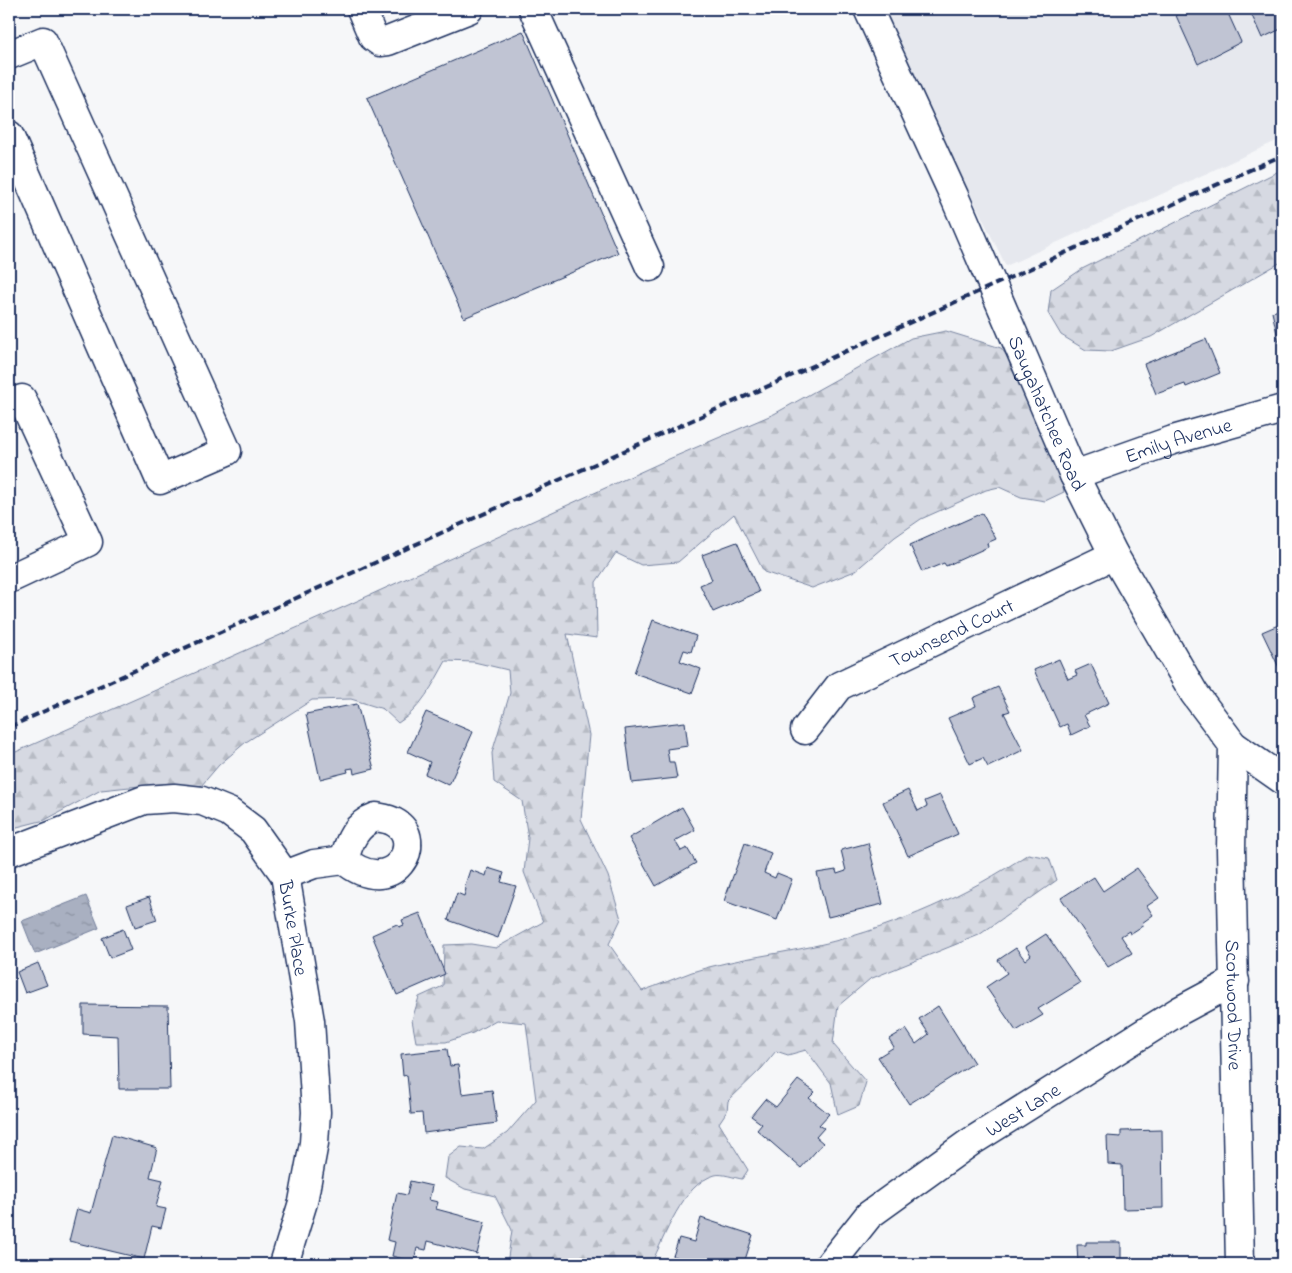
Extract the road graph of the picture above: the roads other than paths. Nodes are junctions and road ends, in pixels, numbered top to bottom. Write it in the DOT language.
graph roads {
  1 [pos="361,9"];
  2 [pos="469,9"];
  3 [pos="534,9"];
  4 [pos="868,9"];
  5 [pos="9,55"];
  6 [pos="9,135"];
  7 [pos="650,267"];
  8 [pos="9,404"];
  9 [pos="1283,409"];
  10 [pos="1074,475"];
  11 [pos="1114,555"];
  12 [pos="9,579"];
  13 [pos="805,730"];
  14 [pos="1233,745"];
  15 [pos="1283,780"];
  16 [pos="9,852"];
  17 [pos="344,860"];
  18 [pos="286,875"];
  19 [pos="1235,981"];
  20 [pos="284,1264"];
  21 [pos="830,1264"];
  22 [pos="1240,1264"];
  1 -- 2 [label="street"];
  3 -- 7 [label="street"];
  4 -- 10 [label="street, Saugahatchee Road"];
  5 -- 6 [label="street"];
  8 -- 12 [label="street"];
  9 -- 10 [label="street, Emily Avenue"];
  10 -- 11 [label="street, Saugahatchee Road"];
  11 -- 13 [label="street, Townsend Court"];
  11 -- 14 [label="street, Saugahatchee Road"];
  14 -- 15 [label="street, Saugahatchee Road"];
  14 -- 19 [label="street, Scotwood Drive"];
  16 -- 18 [label="street, Burke Place"];
  17 -- 18 [label="street"];
  18 -- 20 [label="street, Burke Place"];
  19 -- 21 [label="street, West Lane"];
  19 -- 22 [label="street, Scotwood Drive"];
}
